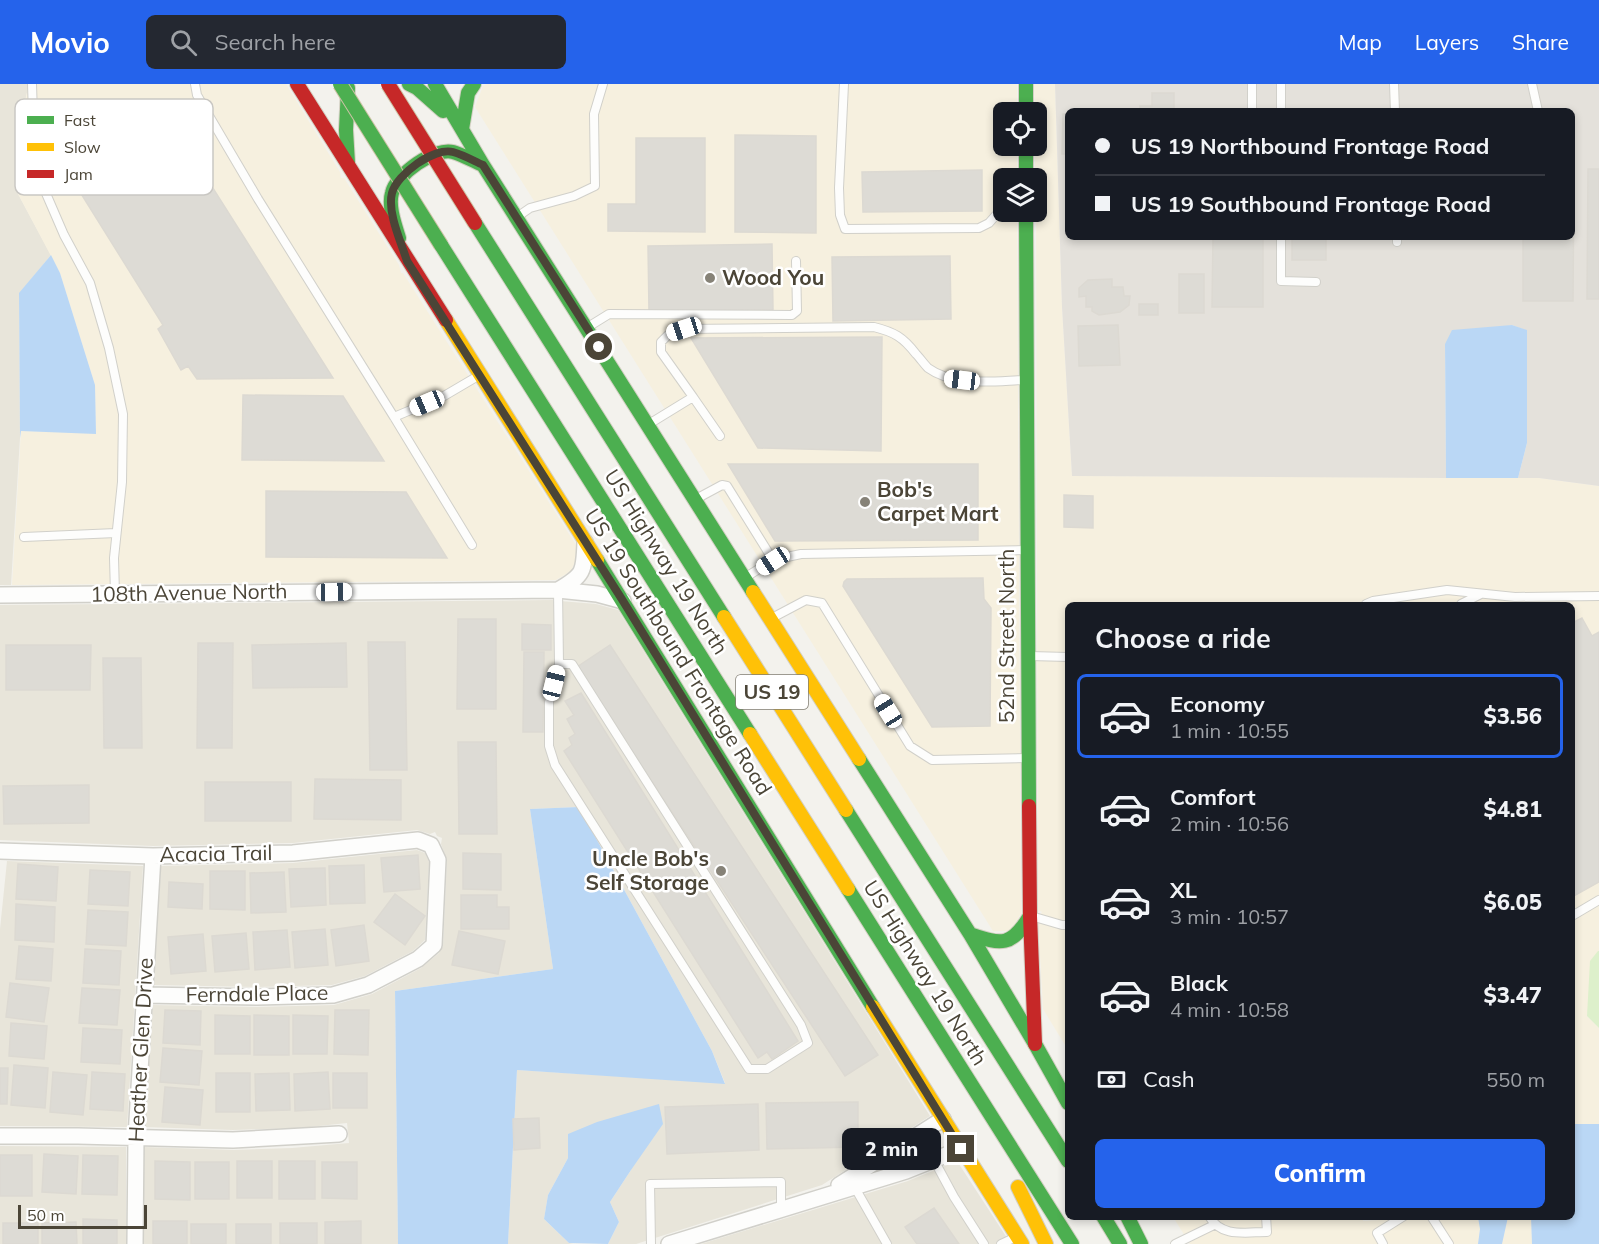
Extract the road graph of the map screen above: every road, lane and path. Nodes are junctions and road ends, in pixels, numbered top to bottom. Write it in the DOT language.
graph roads {
  1 [pos="32,84"];
  2 [pos="195,84"];
  3 [pos="297,84"];
  4 [pos="340,84"];
  5 [pos="348,84"];
  6 [pos="388,84"];
  7 [pos="409,84"];
  8 [pos="435,84"];
  9 [pos="474,84"];
  10 [pos="603,84"];
  11 [pos="844,84"];
  12 [pos="1026,84"];
  13 [pos="1252,84"];
  14 [pos="1281,84"];
  15 [pos="1395,84"];
  16 [pos="1532,84"];
  17 [pos="32,99"];
  18 [pos="199,99"];
  19 [pos="1026,102"];
  20 [pos="1252,108"];
  21 [pos="1281,108"];
  22 [pos="1395,108"];
  23 [pos="1537,108"];
  24 [pos="213,122"];
  25 [pos="462,129"];
  26 [pos="483,165"];
  27 [pos="349,168"];
  28 [pos="47,195"];
  29 [pos="516,217"];
  30 [pos="993,218"];
  31 [pos="1026,222"];
  32 [pos="1281,240"];
  33 [pos="407,261"];
  34 [pos="796,261"];
  35 [pos="1316,282"];
  36 [pos="587,328"];
  37 [pos="479,375"];
  38 [pos="1027,380"];
  39 [pos="693,397"];
  40 [pos="394,417"];
  41 [pos="648,425"];
  42 [pos="720,436"];
  43 [pos="695,500"];
  44 [pos="116,533"];
  45 [pos="24,537"];
  46 [pos="585,542"];
  47 [pos="472,545"];
  48 [pos="1028,550"];
  49 [pos="773,561"];
  50 [pos="745,578"];
  51 [pos="558,590"];
  52 [pos="115,594"];
  53 [pos="1482,594"];
  54 [pos="0,595"];
  55 [pos="1599,596"];
  56 [pos="1570,597"];
  57 [pos="623,601"];
  58 [pos="1371,602"];
  59 [pos="1465,602"];
  60 [pos="1560,602"];
  61 [pos="771,619"];
  62 [pos="1028,656"];
  63 [pos="1065,657"];
  64 [pos="559,664"];
  65 [pos="1029,758"];
  66 [pos="431,845"];
  67 [pos="0,850"];
  68 [pos="153,856"];
  69 [pos="1599,900"];
  70 [pos="1575,914"];
  71 [pos="1030,916"];
  72 [pos="1065,925"];
  73 [pos="970,934"];
  74 [pos="145,995"];
  75 [pos="1035,1044"];
  76 [pos="952,1054"];
  77 [pos="1065,1098"];
  78 [pos="943,1119"];
  79 [pos="339,1134"];
  80 [pos="0,1136"];
  81 [pos="135,1137"];
  82 [pos="961,1149"];
  83 [pos="1065,1156"];
  84 [pos="934,1160"];
  85 [pos="854,1186"];
  86 [pos="825,1194"];
  87 [pos="781,1209"];
  88 [pos="1105,1220"];
  89 [pos="1129,1220"];
  90 [pos="1212,1220"];
  91 [pos="1266,1220"];
  92 [pos="1398,1220"];
  93 [pos="1434,1220"];
  94 [pos="1214,1224"];
  95 [pos="1020,1240"];
  96 [pos="135,1244"];
  97 [pos="651,1244"];
  98 [pos="669,1244"];
  99 [pos="887,1244"];
  100 [pos="984,1244"];
  101 [pos="1002,1244"];
  102 [pos="1046,1244"];
  103 [pos="1072,1244"];
  104 [pos="1120,1244"];
  105 [pos="1141,1244"];
  106 [pos="1175,1244"];
  107 [pos="1383,1244"];
  108 [pos="1449,1244"];
  1 -- 17 [label="lane"];
  2 -- 18 [label="lane"];
  3 -- 27 [label="main road, US 19 Southbound Frontage Road"];
  4 -- 76 [label="main road, US Highway 19 North / US 19, bridge"];
  5 -- 27 [label="main road"];
  6 -- 83 [label="main road, US Highway 19 North / US 19, bridge"];
  7 -- 25 [label="main road"];
  8 -- 25 [label="main road"];
  9 -- 25 [label="main road"];
  10 -- 29 [label="lane"];
  11 -- 30 [label="lane"];
  12 -- 19 [label="main road"];
  13 -- 20 [label="lane"];
  14 -- 21 [label="lane"];
  15 -- 22 [label="lane"];
  16 -- 23 [label="lane"];
  24 -- 40 [label="lane"];
  25 -- 26 [label="main road"];
  26 -- 29 [label="main road"];
  26 -- 33 [label="main road"];
  27 -- 33 [label="main road, US 19 Southbound Frontage Road"];
  28 -- 44 [label="lane"];
  29 -- 36 [label="main road"];
  31 -- 38 [label="main road, 52nd Street North"];
  32 -- 35 [label="lane"];
  33 -- 37 [label="main road, US 19 Southbound Frontage Road"];
  34 -- 36 [label="lane"];
  36 -- 41 [label="main road"];
  37 -- 40 [label="lane"];
  37 -- 46 [label="main road, US 19 Southbound Frontage Road"];
  38 -- 39 [label="lane"];
  38 -- 48 [label="main road, 52nd Street North"];
  39 -- 41 [label="lane"];
  39 -- 42 [label="lane"];
  40 -- 47 [label="lane"];
  41 -- 43 [label="main road"];
  43 -- 49 [label="lane"];
  43 -- 50 [label="main road"];
  44 -- 45 [label="lane"];
  44 -- 52 [label="lane"];
  46 -- 51 [label="street"];
  46 -- 57 [label="main road, US 19 Southbound Frontage Road"];
  48 -- 49 [label="lane"];
  48 -- 62 [label="main road, 52nd Street North"];
  49 -- 50 [label="lane"];
  50 -- 61 [label="main road"];
  51 -- 52 [label="street, 108th Avenue North"];
  51 -- 57 [label="street, 108th Avenue North"];
  51 -- 64 [label="lane"];
  52 -- 54 [label="street, 108th Avenue North"];
  53 -- 56 [label="lane"];
  53 -- 58 [label="lane"];
  53 -- 59 [label="lane"];
  55 -- 56 [label="lane"];
  56 -- 60 [label="lane"];
  57 -- 78 [label="main road, US 19 Southbound Frontage Road"];
  61 -- 65 [label="lane"];
  61 -- 73 [label="main road"];
  62 -- 63 [label="lane"];
  62 -- 65 [label="main road, 52nd Street North"];
  64 -- 64 [label="lane"];
  65 -- 71 [label="main road, 52nd Street North"];
  66 -- 68 [label="street, Acacia Trail"];
  66 -- 74 [label="street, Ferndale Place"];
  67 -- 68 [label="street, Acacia Trail"];
  68 -- 74 [label="street, Heather Glen Drive"];
  69 -- 70 [label="lane"];
  71 -- 72 [label="lane"];
  71 -- 73 [label="main road"];
  71 -- 75 [label="main road, 52nd Street North"];
  73 -- 75 [label="main road"];
  74 -- 81 [label="street, Heather Glen Drive"];
  75 -- 77 [label="main road"];
  76 -- 102 [label="main road"];
  76 -- 103 [label="main road, US Highway 19 North / US 19"];
  78 -- 82 [label="main road, US 19 Southbound Frontage Road"];
  78 -- 86 [label="street"];
  79 -- 81 [label="street"];
  80 -- 81 [label="street"];
  81 -- 96 [label="street, Heather Glen Drive"];
  82 -- 84 [label="street"];
  82 -- 95 [label="main road, US 19 Southbound Frontage Road"];
  84 -- 85 [label="street"];
  84 -- 100 [label="lane"];
  85 -- 86 [label="street"];
  85 -- 99 [label="lane"];
  86 -- 87 [label="street"];
  87 -- 97 [label="lane"];
  87 -- 98 [label="street"];
  88 -- 104 [label="main road"];
  89 -- 105 [label="main road"];
  90 -- 94 [label="lane"];
  91 -- 94 [label="lane"];
  92 -- 107 [label="lane"];
  93 -- 108 [label="lane"];
  94 -- 106 [label="lane"];
  95 -- 101 [label="lane"];
}
